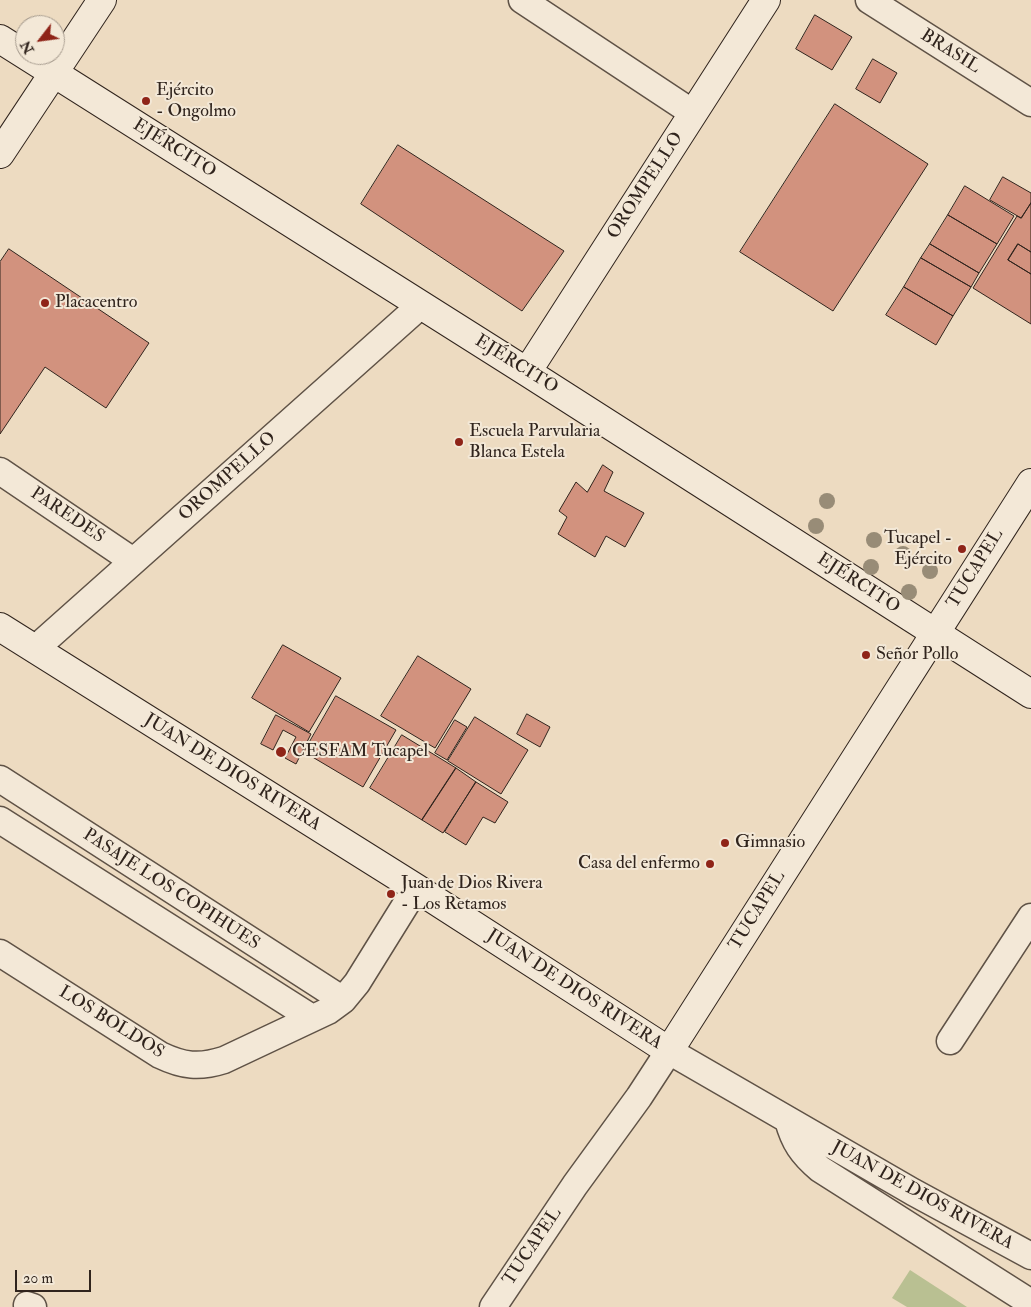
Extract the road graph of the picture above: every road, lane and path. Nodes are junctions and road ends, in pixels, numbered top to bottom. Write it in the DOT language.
graph roads {
  1 [pos="102,0"];
  2 [pos="522,0"];
  3 [pos="766,0"];
  4 [pos="868,0"];
  5 [pos="0,39"];
  6 [pos="53,73"];
  7 [pos="1031,104"];
  8 [pos="694,113"];
  9 [pos="0,154"];
  10 [pos="421,305"];
  11 [pos="527,372"];
  12 [pos="0,472"];
  13 [pos="1031,483"];
  14 [pos="134,561"];
  15 [pos="0,626"];
  16 [pos="936,633"];
  17 [pos="35,649"];
  18 [pos="1031,694"];
  19 [pos="0,779"];
  20 [pos="0,820"];
  21 [pos="416,888"];
  22 [pos="1031,917"];
  23 [pos="0,953"];
  24 [pos="343,1000"];
  25 [pos="312,1018"];
  26 [pos="950,1041"];
  27 [pos="669,1051"];
  28 [pos="788,1120"];
  29 [pos="1031,1256"];
  30 [pos="1031,1303"];
  31 [pos="493,1307"];
  1 -- 6 [label="main road"];
  2 -- 8 [label="street"];
  3 -- 8 [label="main road, OROMPELLO"];
  4 -- 7 [label="street, BRASIL"];
  5 -- 6 [label="main road, EJÉRCITO"];
  6 -- 9 [label="main road"];
  6 -- 10 [label="main road, EJÉRCITO"];
  8 -- 11 [label="main road, OROMPELLO"];
  10 -- 11 [label="main road, EJÉRCITO"];
  10 -- 14 [label="street, OROMPELLO"];
  11 -- 16 [label="main road, EJÉRCITO"];
  12 -- 14 [label="street, PAREDES"];
  13 -- 16 [label="main road, TUCAPEL"];
  14 -- 17 [label="street, OROMPELLO"];
  15 -- 17 [label="main road, JUAN DE DIOS RIVERA"];
  16 -- 18 [label="main road, EJÉRCITO"];
  16 -- 27 [label="main road, TUCAPEL"];
  17 -- 21 [label="main road, JUAN DE DIOS RIVERA"];
  19 -- 24 [label="street, PASAJE LOS COPIHUES"];
  20 -- 25 [label="street, PASAJE LOS COPIHUES"];
  21 -- 24 [label="street, LOS BOLDOS"];
  21 -- 27 [label="main road, JUAN DE DIOS RIVERA"];
  22 -- 26 [label="street"];
  23 -- 25 [label="street, LOS BOLDOS"];
  24 -- 25 [label="street, LOS BOLDOS"];
  27 -- 28 [label="street, JUAN DE DIOS RIVERA"];
  27 -- 31 [label="street, TUCAPEL"];
  28 -- 29 [label="street, JUAN DE DIOS RIVERA"];
  28 -- 30 [label="street"];
}
